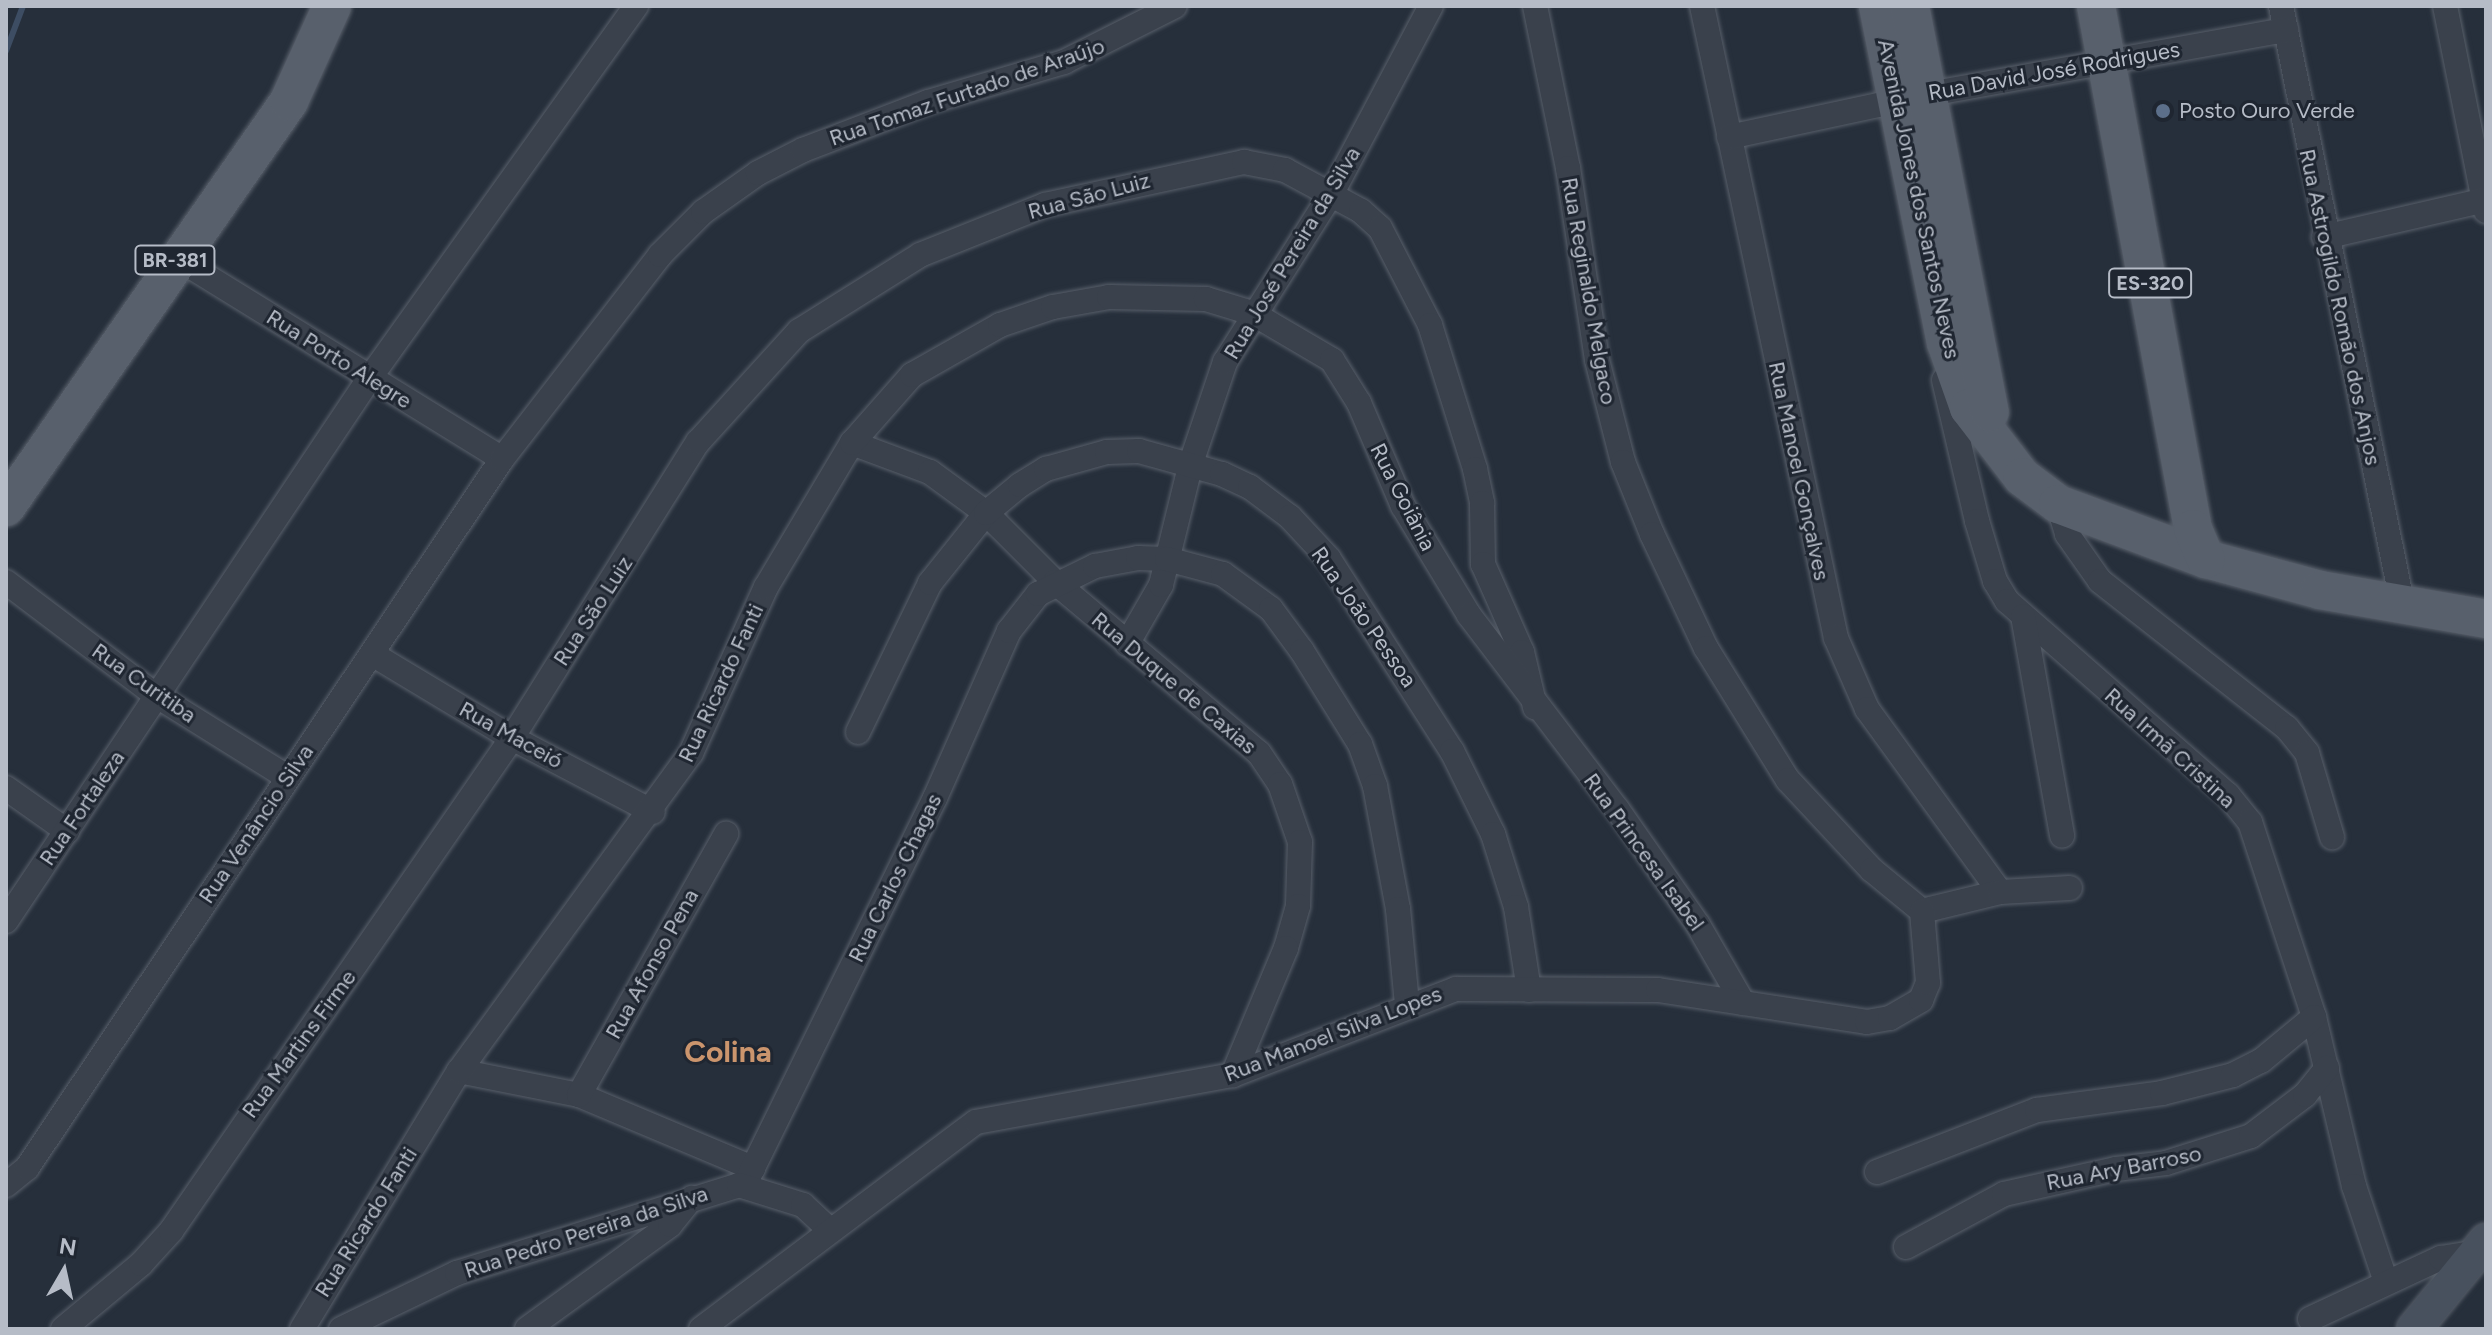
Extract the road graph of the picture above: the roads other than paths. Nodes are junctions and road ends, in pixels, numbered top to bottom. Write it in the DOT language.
graph roads {
  1 [pos="332,6"];
  2 [pos="636,6"];
  3 [pos="1175,6"];
  4 [pos="1431,6"];
  5 [pos="1535,6"];
  6 [pos="1702,6"];
  7 [pos="1878,6"];
  8 [pos="1910,6"];
  9 [pos="2096,6"];
  10 [pos="2445,6"];
  11 [pos="2283,18"];
  12 [pos="2108,61"];
  13 [pos="1913,97"];
  14 [pos="1729,137"];
  15 [pos="1333,191"];
  16 [pos="2485,204"];
  17 [pos="2324,237"];
  18 [pos="177,258"];
  19 [pos="1252,313"];
  20 [pos="1960,339"];
  21 [pos="369,379"];
  22 [pos="852,443"];
  23 [pos="502,459"];
  24 [pos="1191,463"];
  25 [pos="2188,486"];
  26 [pos="2058,504"];
  27 [pos="6,507"];
  28 [pos="986,513"];
  29 [pos="2204,558"];
  30 [pos="1167,559"];
  31 [pos="2276,578"];
  32 [pos="6,582"];
  33 [pos="1055,582"];
  34 [pos="2403,607"];
  35 [pos="2023,616"];
  36 [pos="2486,619"];
  37 [pos="1127,644"];
  38 [pos="372,654"];
  39 [pos="157,696"];
  40 [pos="1535,707"];
  41 [pos="858,732"];
  42 [pos="512,738"];
  43 [pos="287,777"];
  44 [pos="6,788"];
  45 [pos="653,812"];
  46 [pos="67,831"];
  47 [pos="726,834"];
  48 [pos="2062,836"];
  49 [pos="2332,837"];
  50 [pos="2070,888"];
  51 [pos="2000,892"];
  52 [pos="1922,911"];
  53 [pos="6,921"];
  54 [pos="1529,990"];
  55 [pos="1743,1003"];
  56 [pos="1407,1004"];
  57 [pos="2314,1017"];
  58 [pos="2327,1068"];
  59 [pos="459,1071"];
  60 [pos="1233,1075"];
  61 [pos="579,1095"];
  62 [pos="27,1168"];
  63 [pos="1877,1172"];
  64 [pos="749,1176"];
  65 [pos="6,1185"];
  66 [pos="692,1198"];
  67 [pos="6,1204"];
  68 [pos="830,1230"];
  69 [pos="2482,1246"];
  70 [pos="1906,1247"];
  71 [pos="2386,1282"];
  72 [pos="2310,1319"];
  73 [pos="63,1329"];
  74 [pos="302,1329"];
  75 [pos="341,1329"];
  76 [pos="527,1329"];
  77 [pos="701,1329"];
  78 [pos="2414,1329"];
  1 -- 18 [label="main road, BR-381"];
  2 -- 21 [label="street, Rua Fortaleza"];
  3 -- 23 [label="street, Rua Tomaz Furtado de Araújo"];
  4 -- 15 [label="street, Rua José Pereira da Silva"];
  5 -- 52 [label="street, Rua Reginaldo Melgaco"];
  6 -- 14 [label="street, Rua Manoel Gonçalves"];
  7 -- 13 [label="main road, Avenida Jones dos Santos Neves"];
  8 -- 13 [label="main road, Avenida Jones dos Santos Neves"];
  9 -- 12 [label="main road, ES-320"];
  10 -- 16 [label="street"];
  11 -- 12 [label="street, Rua David José Rodrigues"];
  11 -- 17 [label="street, Rua Astrogildo Romão dos Anjos"];
  12 -- 13 [label="street, Rua David José Rodrigues"];
  12 -- 25 [label="main road, ES-320"];
  13 -- 14 [label="street, Rua David José Rodrigues"];
  13 -- 20 [label="main road, Avenida Jones dos Santos Neves"];
  14 -- 51 [label="street, Rua Manoel Gonçalves"];
  15 -- 19 [label="street, Rua José Pereira da Silva"];
  15 -- 40 [label="street, Rua São Luiz"];
  15 -- 42 [label="street, Rua São Luiz"];
  16 -- 17 [label="street"];
  17 -- 34 [label="street, Rua Astrogildo Romão dos Anjos"];
  18 -- 21 [label="street, Rua Porto Alegre"];
  18 -- 27 [label="main road, BR-381"];
  19 -- 22 [label="street, Rua Ricardo Fanti"];
  19 -- 24 [label="street, Rua José Pereira da Silva"];
  19 -- 40 [label="street, Rua Goiânia"];
  20 -- 26 [label="main road, Avenida Jones dos Santos Neves"];
  20 -- 35 [label="street, Rua Irmã Cristina"];
  21 -- 23 [label="street, Rua Porto Alegre"];
  21 -- 39 [label="street, Rua Fortaleza"];
  22 -- 28 [label="street, Rua Duque de Caxias"];
  22 -- 45 [label="street, Rua Ricardo Fanti"];
  23 -- 38 [label="street, Rua Venâncio Silva"];
  24 -- 28 [label="street, Rua João Pessoa"];
  24 -- 30 [label="street, Rua José Pereira da Silva"];
  24 -- 54 [label="street, Rua João Pessoa"];
  25 -- 29 [label="main road, ES-320"];
  25 -- 31 [label="main road"];
  26 -- 29 [label="main road, Avenida Jones dos Santos Neves"];
  26 -- 49 [label="street"];
  28 -- 33 [label="street, Rua Duque de Caxias"];
  28 -- 41 [label="street, Rua João Pessoa"];
  29 -- 31 [label="main road, Avenida Jones dos Santos Neves"];
  30 -- 33 [label="street"];
  30 -- 37 [label="street, Rua José Pereira da Silva"];
  30 -- 56 [label="street"];
  31 -- 34 [label="main road, Avenida Jones dos Santos Neves"];
  32 -- 39 [label="street, Rua Curitiba"];
  33 -- 37 [label="street, Rua Duque de Caxias"];
  33 -- 64 [label="street, Rua Carlos Chagas"];
  34 -- 36 [label="main road, Avenida Jones dos Santos Neves"];
  35 -- 48 [label="street"];
  35 -- 57 [label="street, Rua Irmã Cristina"];
  37 -- 60 [label="street, Rua Duque de Caxias"];
  38 -- 42 [label="street, Rua Maceió"];
  38 -- 43 [label="street, Rua Venâncio Silva"];
  39 -- 43 [label="street, Rua Curitiba"];
  39 -- 46 [label="street, Rua Fortaleza"];
  40 -- 55 [label="street, Rua Princesa Isabel"];
  42 -- 45 [label="street, Rua Maceió"];
  42 -- 73 [label="street, Rua Martins Firme"];
  43 -- 62 [label="street, Rua Venâncio Silva"];
  44 -- 46 [label="street"];
  45 -- 59 [label="street, Rua Ricardo Fanti"];
  46 -- 53 [label="street, Rua Fortaleza"];
  47 -- 61 [label="street, Rua Afonso Pena"];
  50 -- 51 [label="street"];
  51 -- 52 [label="street"];
  52 -- 55 [label="street, Rua Manoel Silva Lopes"];
  54 -- 55 [label="street, Rua Manoel Silva Lopes"];
  54 -- 56 [label="street, Rua Manoel Silva Lopes"];
  56 -- 60 [label="street, Rua Manoel Silva Lopes"];
  57 -- 58 [label="street, Rua Irmã Cristina"];
  57 -- 63 [label="street"];
  58 -- 70 [label="street, Rua Ary Barroso"];
  58 -- 71 [label="street, Rua Irmã Cristina"];
  59 -- 61 [label="street"];
  59 -- 74 [label="street, Rua Ricardo Fanti"];
  60 -- 68 [label="street, Rua Manoel Silva Lopes"];
  61 -- 64 [label="street"];
  62 -- 65 [label="street, Rua Venâncio Silva"];
  62 -- 67 [label="street"];
  64 -- 66 [label="street, Rua Pedro Pereira da Silva"];
  64 -- 68 [label="street"];
  66 -- 75 [label="street, Rua Pedro Pereira da Silva"];
  66 -- 76 [label="street"];
  68 -- 77 [label="street, Rua Manoel Silva Lopes"];
  69 -- 71 [label="street"];
  69 -- 78 [label="main road"];
  71 -- 72 [label="street"];
}
